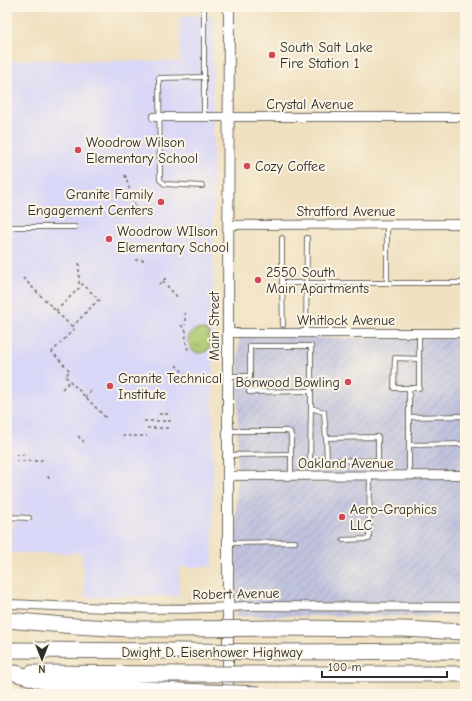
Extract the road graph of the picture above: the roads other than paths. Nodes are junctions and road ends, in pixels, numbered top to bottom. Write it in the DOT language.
graph roads {
  1 [pos="204,7"];
  2 [pos="229,7"];
  3 [pos="204,77"];
  4 [pos="157,117"];
  5 [pos="204,117"];
  6 [pos="229,117"];
  7 [pos="465,117"];
  8 [pos="202,186"];
  9 [pos="388,224"];
  10 [pos="465,224"];
  11 [pos="228,225"];
  12 [pos="7,227"];
  13 [pos="75,227"];
  14 [pos="282,238"];
  15 [pos="307,238"];
  16 [pos="282,283"];
  17 [pos="387,283"];
  18 [pos="465,283"];
  19 [pos="307,284"];
  20 [pos="282,325"];
  21 [pos="228,333"];
  22 [pos="306,333"];
  23 [pos="419,333"];
  24 [pos="465,333"];
  25 [pos="419,359"];
  26 [pos="228,376"];
  27 [pos="250,376"];
  28 [pos="409,388"];
  29 [pos="311,391"];
  30 [pos="311,408"];
  31 [pos="465,416"];
  32 [pos="409,417"];
  33 [pos="228,431"];
  34 [pos="326,438"];
  35 [pos="465,444"];
  36 [pos="409,445"];
  37 [pos="291,454"];
  38 [pos="228,455"];
  39 [pos="328,460"];
  40 [pos="465,475"];
  41 [pos="228,476"];
  42 [pos="291,476"];
  43 [pos="370,476"];
  44 [pos="409,476"];
  45 [pos="7,517"];
  46 [pos="29,518"];
  47 [pos="342,540"];
  48 [pos="295,542"];
  49 [pos="228,543"];
  50 [pos="7,604"];
  51 [pos="228,607"];
  52 [pos="465,607"];
  53 [pos="7,620"];
  54 [pos="462,631"];
  55 [pos="7,650"];
  56 [pos="461,651"];
  57 [pos="11,673"];
  58 [pos="462,674"];
  59 [pos="228,694"];
  60 [pos="260,694"];
  1 -- 3 [label="lane"];
  2 -- 6 [label="street, Main Street"];
  3 -- 4 [label="lane"];
  3 -- 5 [label="lane"];
  4 -- 5 [label="street, Crystal Avenue"];
  4 -- 8 [label="lane"];
  5 -- 6 [label="street, Crystal Avenue"];
  6 -- 7 [label="street, Crystal Avenue"];
  6 -- 11 [label="street, Main Street"];
  9 -- 10 [label="street, Stratford Avenue"];
  9 -- 11 [label="street, Stratford Avenue"];
  9 -- 17 [label="lane"];
  11 -- 21 [label="street, Main Street"];
  12 -- 13 [label="lane"];
  14 -- 16 [label="lane"];
  15 -- 19 [label="lane"];
  16 -- 19 [label="lane"];
  16 -- 20 [label="lane"];
  17 -- 18 [label="lane"];
  17 -- 19 [label="lane"];
  19 -- 22 [label="lane"];
  21 -- 22 [label="street, Whitlock Avenue"];
  21 -- 26 [label="street, Main Street"];
  22 -- 23 [label="street, Whitlock Avenue"];
  23 -- 24 [label="street, Whitlock Avenue"];
  23 -- 25 [label="lane"];
  25 -- 28 [label="lane"];
  25 -- 28 [label="lane"];
  26 -- 27 [label="lane"];
  26 -- 33 [label="street, Main Street"];
  27 -- 29 [label="lane"];
  27 -- 29 [label="lane"];
  28 -- 32 [label="lane"];
  29 -- 30 [label="lane"];
  30 -- 34 [label="lane"];
  30 -- 39 [label="lane"];
  31 -- 32 [label="lane"];
  32 -- 36 [label="lane"];
  33 -- 37 [label="lane"];
  33 -- 38 [label="street, Main Street"];
  34 -- 39 [label="lane"];
  34 -- 39 [label="lane"];
  35 -- 36 [label="lane"];
  36 -- 44 [label="lane"];
  37 -- 38 [label="lane"];
  37 -- 42 [label="lane"];
  38 -- 41 [label="street, Main Street"];
  40 -- 44 [label="street, Oakland Avenue"];
  41 -- 42 [label="street, Oakland Avenue"];
  41 -- 49 [label="street, Main Street"];
  42 -- 43 [label="street, Oakland Avenue"];
  43 -- 44 [label="street, Oakland Avenue"];
  43 -- 47 [label="lane"];
  45 -- 46 [label="lane"];
  48 -- 49 [label="lane"];
  49 -- 51 [label="street, Main Street"];
  50 -- 51 [label="street, Robert Avenue"];
  51 -- 52 [label="street, Robert Avenue"];
  51 -- 59 [label="street, Main Street"];
  53 -- 54 [label="highway, bridge"];
  55 -- 56 [label="highway, Dwight D. Eisenhower Highway, bridge"];
  57 -- 58 [label="highway, Dwight D. Eisenhower Highway, bridge"];
  57 -- 60 [label="highway, bridge"];
}
